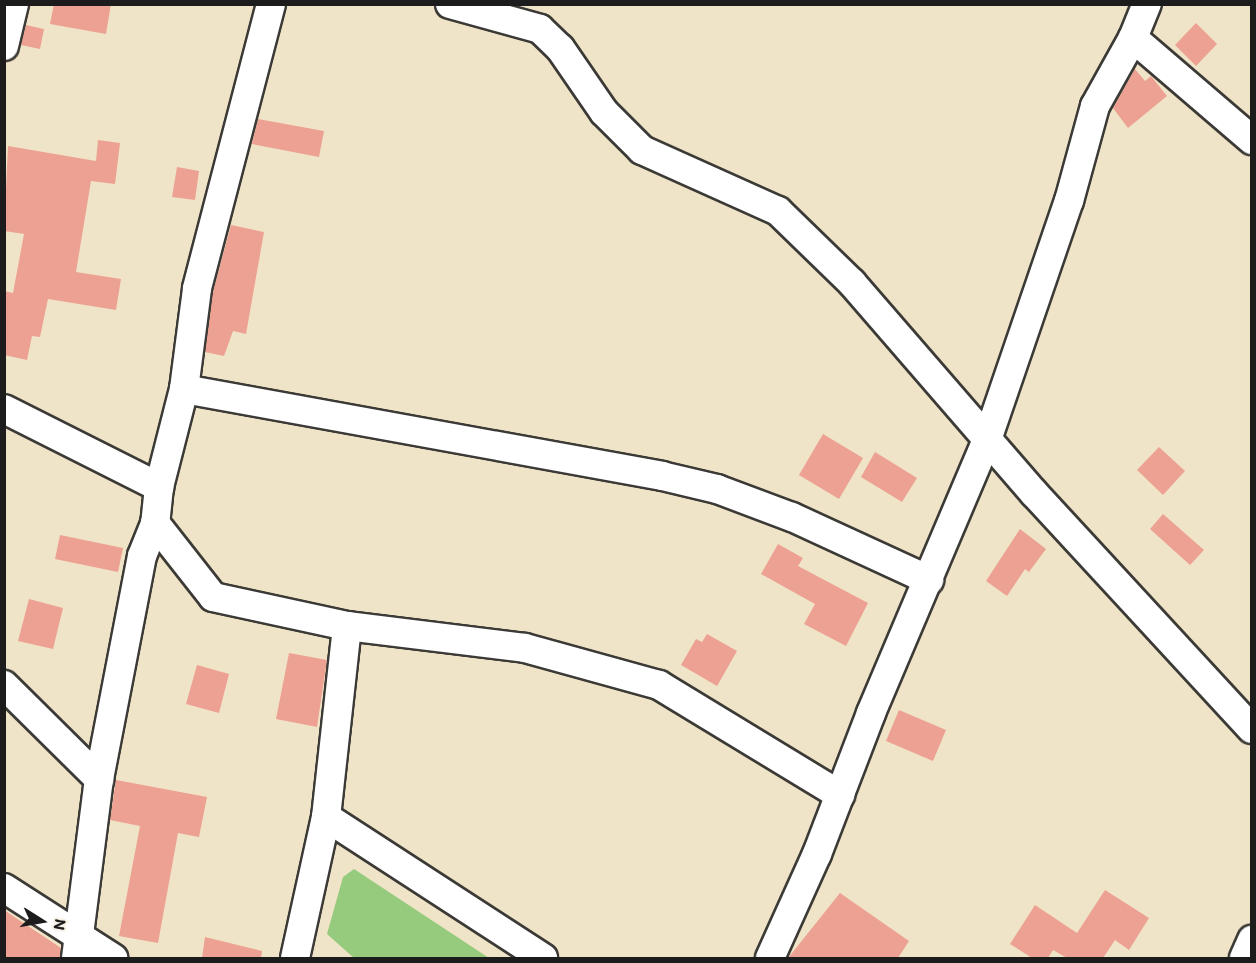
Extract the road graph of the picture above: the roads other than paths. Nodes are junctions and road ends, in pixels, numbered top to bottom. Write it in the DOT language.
graph roads {
  1 [pos="14,4"];
  2 [pos="271,4"];
  3 [pos="450,4"];
  4 [pos="1147,4"];
  5 [pos="1133,38"];
  6 [pos="4,46"];
  7 [pos="1251,141"];
  8 [pos="184,389"];
  9 [pos="4,409"];
  10 [pos="988,437"];
  11 [pos="159,487"];
  12 [pos="155,523"];
  13 [pos="929,580"];
  14 [pos="347,626"];
  15 [pos="4,685"];
  16 [pos="1251,729"];
  17 [pos="99,779"];
  18 [pos="840,795"];
  19 [pos="326,817"];
  20 [pos="4,888"];
  21 [pos="1251,940"];
  22 [pos="78,948"];
  23 [pos="114,958"];
  24 [pos="295,958"];
  25 [pos="543,958"];
  26 [pos="770,958"];
  27 [pos="1244,958"];
  1 -- 6 [label="street"];
  2 -- 8 [label="street"];
  3 -- 10 [label="street"];
  4 -- 5 [label="street"];
  5 -- 7 [label="street"];
  5 -- 10 [label="street"];
  8 -- 11 [label="street"];
  8 -- 13 [label="street"];
  9 -- 11 [label="street"];
  10 -- 13 [label="street"];
  10 -- 16 [label="street"];
  11 -- 12 [label="street"];
  12 -- 14 [label="street"];
  12 -- 17 [label="street"];
  13 -- 18 [label="street"];
  14 -- 18 [label="street"];
  14 -- 19 [label="street"];
  15 -- 17 [label="street"];
  17 -- 22 [label="street"];
  18 -- 26 [label="street"];
  19 -- 24 [label="street"];
  19 -- 25 [label="street"];
  20 -- 22 [label="street"];
  21 -- 27 [label="street"];
  22 -- 23 [label="street"];
}
